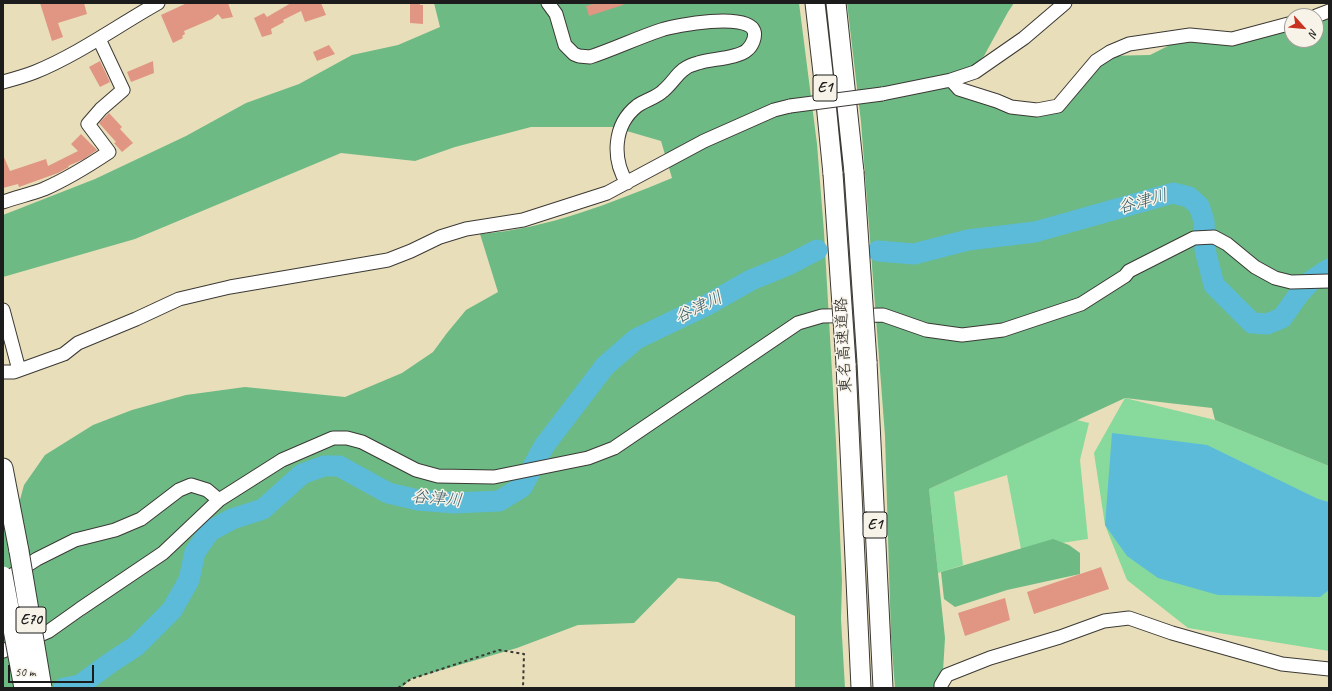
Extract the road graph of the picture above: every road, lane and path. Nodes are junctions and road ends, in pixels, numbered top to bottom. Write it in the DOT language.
graph roads {
  1 [pos="158,3"];
  2 [pos="548,3"];
  3 [pos="815,3"];
  4 [pos="836,3"];
  5 [pos="1065,3"];
  6 [pos="1284,25"];
  7 [pos="99,39"];
  8 [pos="951,80"];
  9 [pos="3,82"];
  10 [pos="627,183"];
  11 [pos="3,202"];
  12 [pos="1327,281"];
  13 [pos="3,310"];
  14 [pos="12,371"];
  15 [pos="3,468"];
  16 [pos="219,500"];
  17 [pos="3,576"];
  18 [pos="3,581"];
  19 [pos="3,651"];
  20 [pos="1329,669"];
  21 [pos="24,688"];
  22 [pos="42,688"];
  23 [pos="398,688"];
  24 [pos="523,688"];
  25 [pos="861,688"];
  26 [pos="882,688"];
  27 [pos="940,688"];
  1 -- 7 [label="street"];
  2 -- 10 [label="street"];
  3 -- 25 [label="highway, 東名高速道路 / E1, bridge"];
  4 -- 26 [label="highway, 東名高速道路 / E1, bridge"];
  5 -- 8 [label="street"];
  6 -- 8 [label="street"];
  7 -- 9 [label="street"];
  7 -- 11 [label="street"];
  8 -- 10 [label="street, bridge"];
  10 -- 14 [label="street"];
  12 -- 16 [label="street"];
  13 -- 14 [label="street"];
  15 -- 22 [label="highway, E70, bridge"];
  16 -- 18 [label="street"];
  16 -- 19 [label="street"];
  17 -- 21 [label="highway, E70, bridge"];
  20 -- 27 [label="street"];
  23 -- 24 [label="path"];
}
